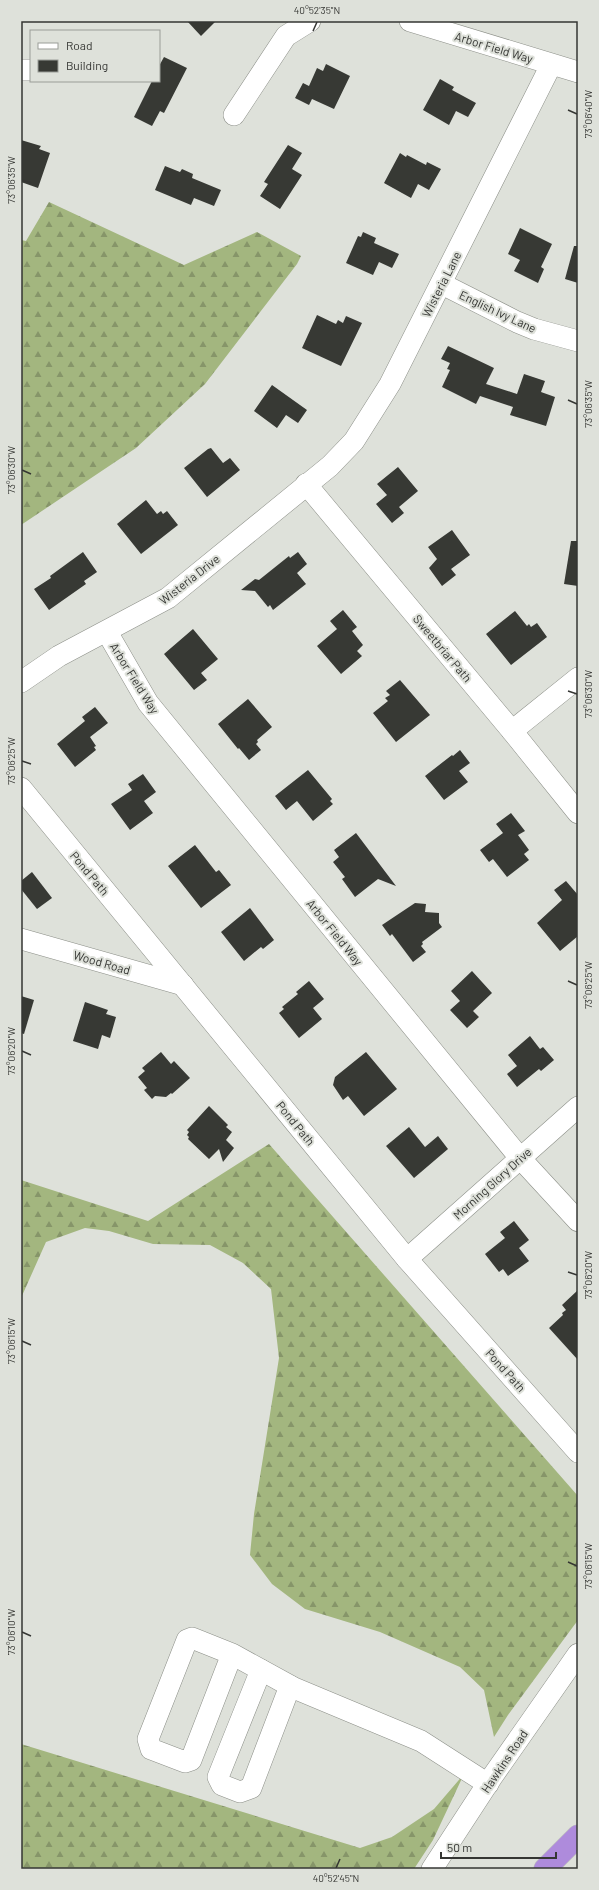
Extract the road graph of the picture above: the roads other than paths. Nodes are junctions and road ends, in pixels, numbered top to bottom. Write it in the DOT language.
graph roads {
  1 [pos="310,21"];
  2 [pos="410,21"];
  3 [pos="551,65"];
  4 [pos="578,72"];
  5 [pos="234,115"];
  6 [pos="442,284"];
  7 [pos="578,341"];
  8 [pos="306,484"];
  9 [pos="107,632"];
  10 [pos="578,678"];
  11 [pos="21,682"];
  12 [pos="512,731"];
  13 [pos="21,788"];
  14 [pos="578,813"];
  15 [pos="21,939"];
  16 [pos="183,985"];
  17 [pos="578,1107"];
  18 [pos="520,1158"];
  19 [pos="578,1221"];
  20 [pos="407,1259"];
  21 [pos="578,1452"];
  22 [pos="232,1654"];
  23 [pos="578,1654"];
  24 [pos="261,1670"];
  25 [pos="290,1686"];
  26 [pos="488,1784"];
  27 [pos="578,1836"];
  28 [pos="432,1869"];
  29 [pos="545,1869"];
  1 -- 5 [label="street"];
  2 -- 3 [label="street, Arbor Field Way"];
  3 -- 4 [label="street, Arbor Field Way"];
  3 -- 6 [label="street, Wisteria Lane"];
  6 -- 7 [label="street, English Ivy Lane"];
  6 -- 8 [label="street, Wisteria Lane"];
  8 -- 9 [label="street, Wisteria Drive"];
  8 -- 12 [label="street, Sweetbriar Path"];
  9 -- 11 [label="street, Wisteria Drive"];
  9 -- 18 [label="street, Arbor Field Way"];
  10 -- 12 [label="street"];
  12 -- 14 [label="street, Sweetbriar Path"];
  13 -- 16 [label="street, Pond Path"];
  15 -- 16 [label="street, Wood Road"];
  16 -- 20 [label="street, Pond Path"];
  17 -- 18 [label="street, Morning Glory Drive"];
  18 -- 19 [label="street, Arbor Field Way"];
  18 -- 20 [label="street, Morning Glory Drive"];
  20 -- 21 [label="street, Pond Path"];
  22 -- 22 [label="street"];
  22 -- 24 [label="street"];
  23 -- 26 [label="street, Hawkins Road"];
  24 -- 25 [label="street"];
  24 -- 25 [label="street"];
  25 -- 26 [label="street"];
  26 -- 28 [label="street, Hawkins Road"];
  27 -- 29 [label="highway"];
}
